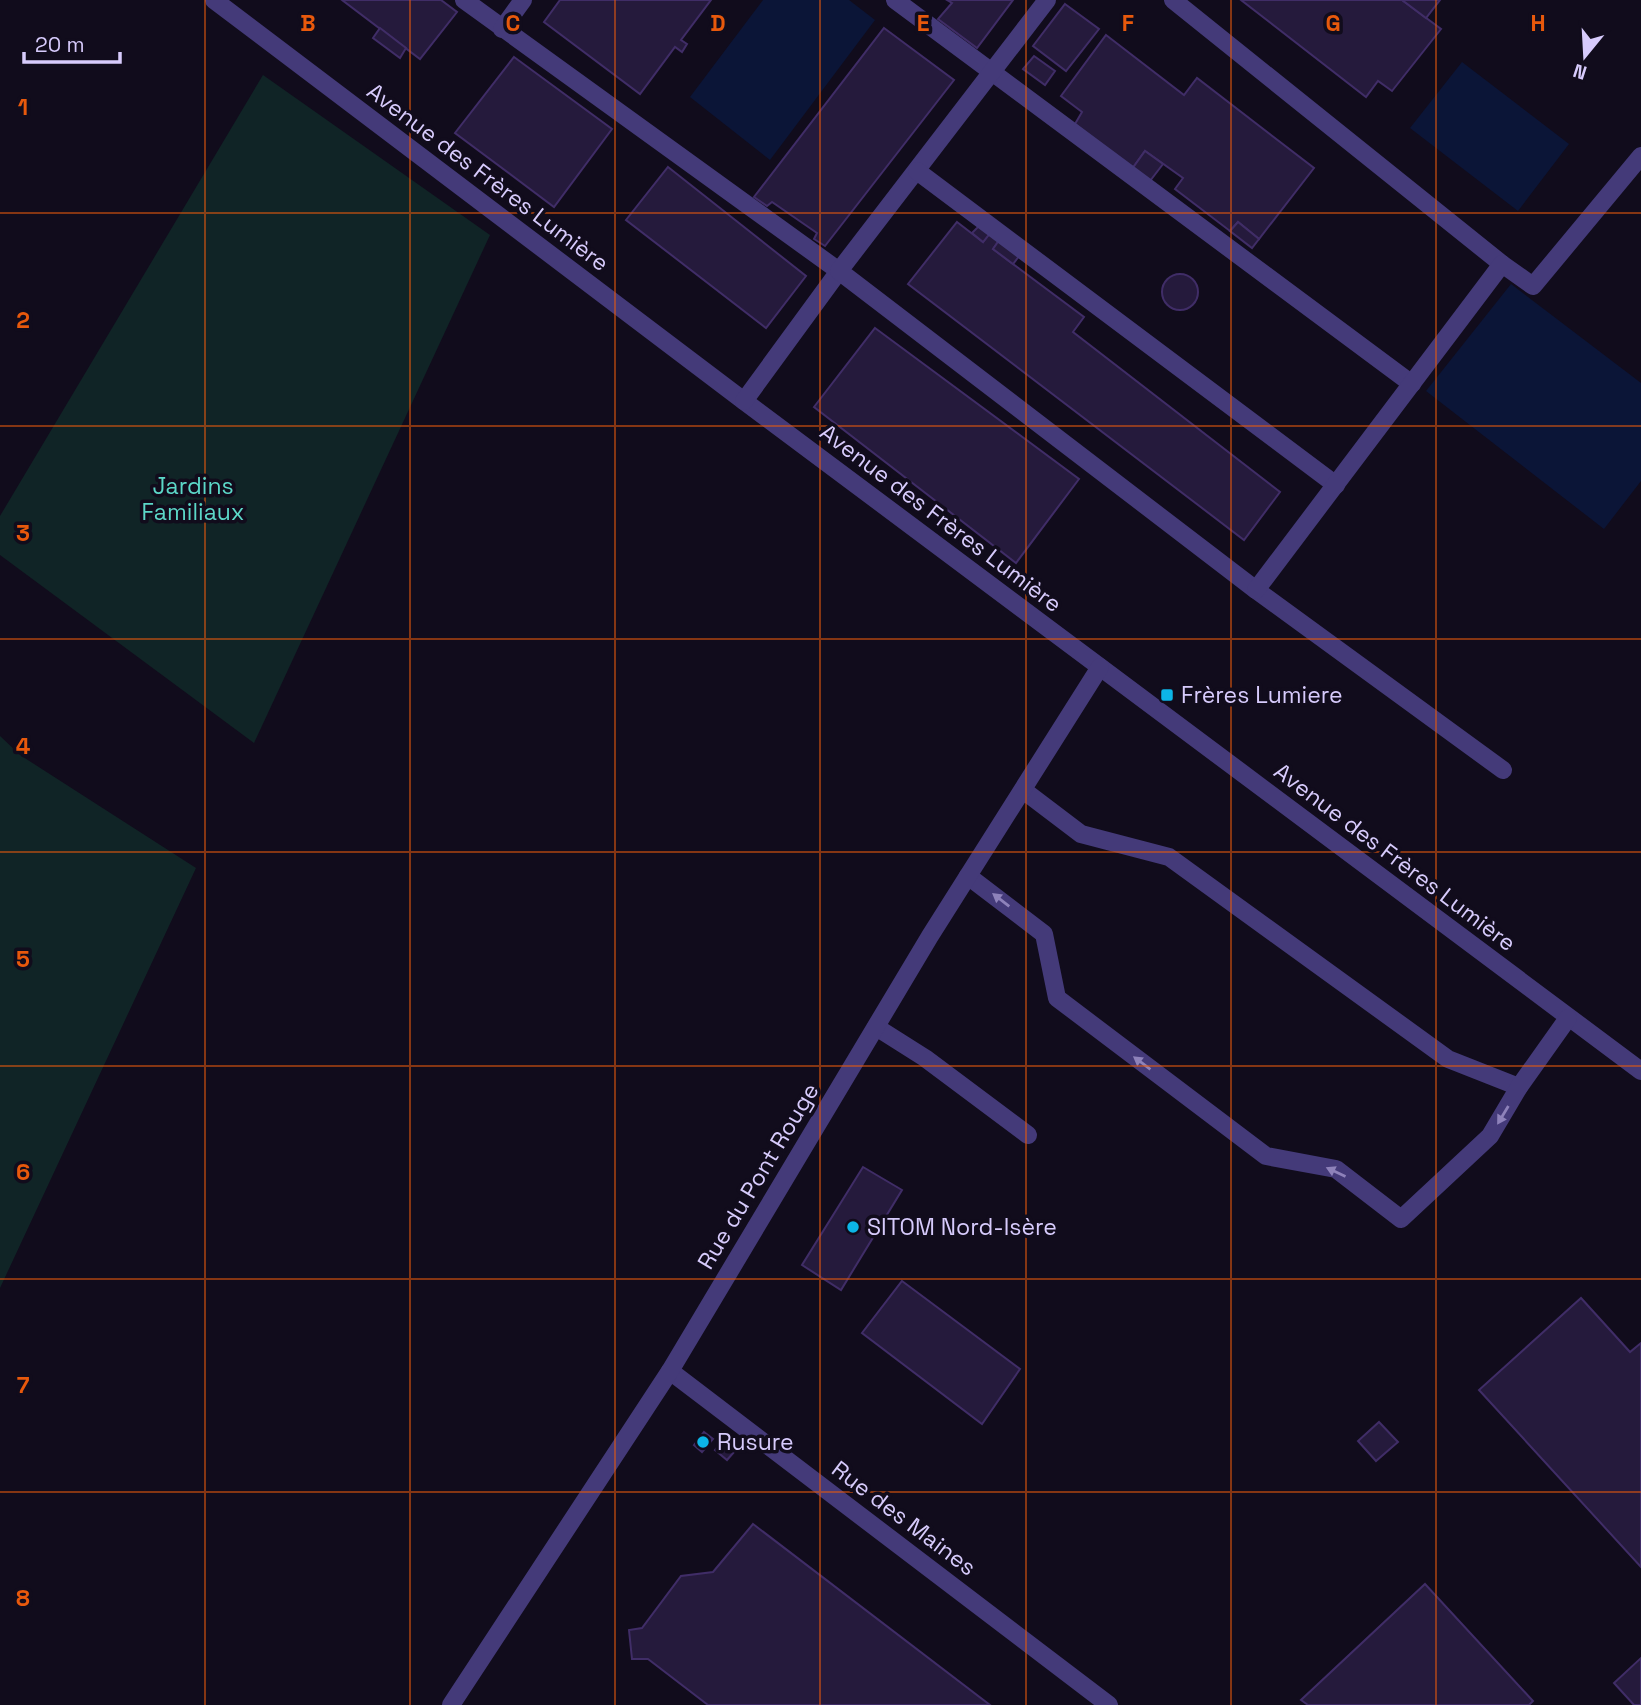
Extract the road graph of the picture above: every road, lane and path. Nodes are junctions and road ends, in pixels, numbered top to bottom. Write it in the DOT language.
graph roads {
  1 [pos="214,0"];
  2 [pos="464,0"];
  3 [pos="523,0"];
  4 [pos="895,0"];
  5 [pos="1047,0"];
  6 [pos="1173,0"];
  7 [pos="502,29"];
  8 [pos="992,72"];
  9 [pos="1641,156"];
  10 [pos="917,171"];
  11 [pos="1502,264"];
  12 [pos="839,271"];
  13 [pos="1412,384"];
  14 [pos="744,401"];
  15 [pos="1336,485"];
  16 [pos="1256,590"];
  17 [pos="1100,667"];
  18 [pos="1503,770"];
  19 [pos="1023,790"];
  20 [pos="968,876"];
  21 [pos="1568,1018"];
  22 [pos="876,1027"];
  23 [pos="1641,1071"];
  24 [pos="1520,1087"];
  25 [pos="1028,1135"];
  26 [pos="670,1371"];
  27 [pos="451,1705"];
  28 [pos="1109,1705"];
  1 -- 14 [label="street, Avenue des Frères Lumière"];
  2 -- 7 [label="street"];
  3 -- 7 [label="street"];
  4 -- 8 [label="street"];
  5 -- 8 [label="street"];
  6 -- 11 [label="street"];
  7 -- 12 [label="street"];
  8 -- 10 [label="street"];
  8 -- 13 [label="street"];
  9 -- 11 [label="street"];
  10 -- 12 [label="street"];
  10 -- 15 [label="street"];
  11 -- 13 [label="street"];
  12 -- 14 [label="street"];
  12 -- 16 [label="street"];
  13 -- 15 [label="street"];
  14 -- 17 [label="street, Avenue des Frères Lumière"];
  15 -- 16 [label="street"];
  16 -- 18 [label="street"];
  17 -- 19 [label="street, Rue du Pont Rouge"];
  17 -- 21 [label="street, Avenue des Frères Lumière"];
  19 -- 20 [label="street, Rue du Pont Rouge"];
  19 -- 24 [label="street"];
  20 -- 22 [label="street, Rue du Pont Rouge"];
  24 -- 20 [label="street, one-way"];
  21 -- 23 [label="street, Avenue des Frères Lumière"];
  21 -- 24 [label="street"];
  22 -- 25 [label="street"];
  22 -- 26 [label="street, Rue du Pont Rouge"];
  26 -- 27 [label="street, Rue du Pont Rouge"];
  26 -- 28 [label="street, Rue des Maines"];
}
